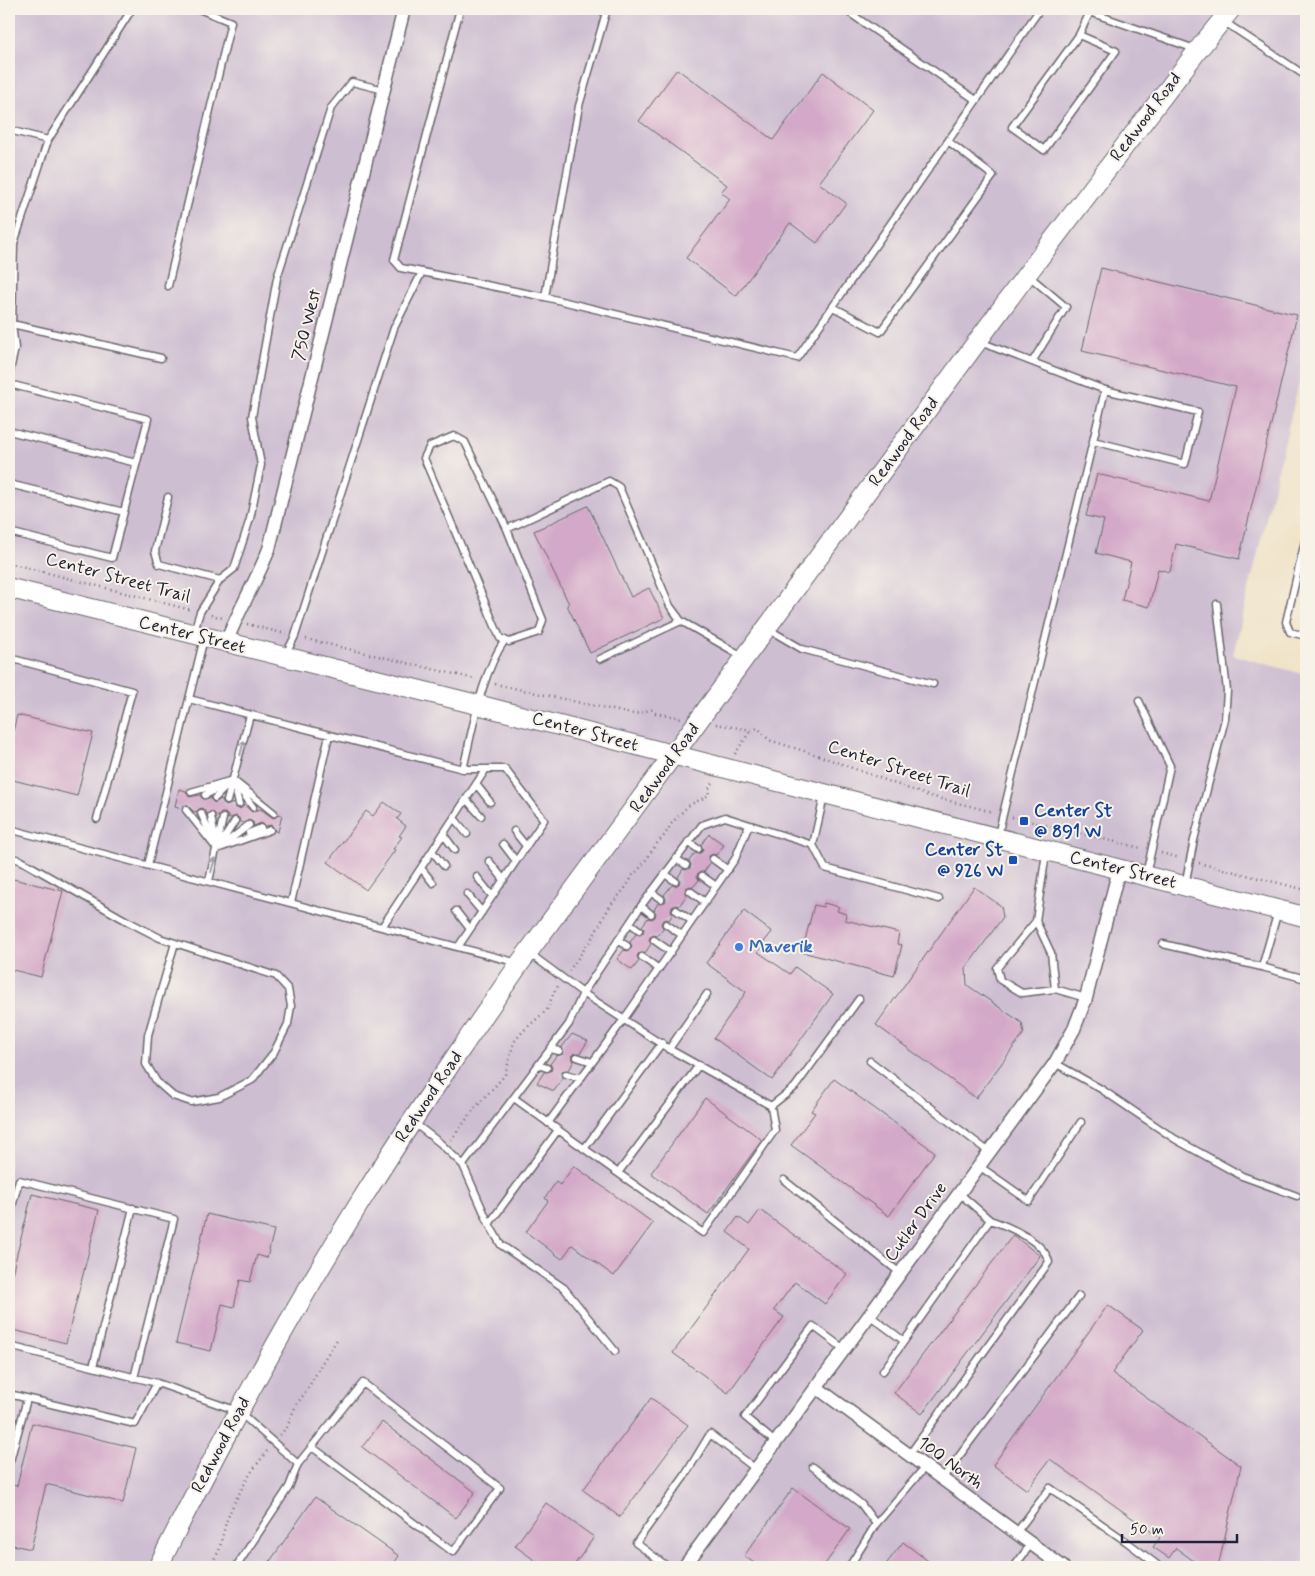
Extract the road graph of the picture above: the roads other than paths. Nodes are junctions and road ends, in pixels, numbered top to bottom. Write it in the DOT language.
graph roads {
  1 [pos="132,9"];
  2 [pos="198,9"];
  3 [pos="404,9"];
  4 [pos="460,9"];
  5 [pos="607,9"];
  6 [pos="844,9"];
  7 [pos="1040,9"];
  8 [pos="1081,9"];
  9 [pos="1090,12"];
  10 [pos="1227,15"];
  11 [pos="1079,35"];
  12 [pos="1198,50"];
  13 [pos="1306,76"];
  14 [pos="384,90"];
  15 [pos="976,100"];
  16 [pos="9,130"];
  17 [pos="48,140"];
  18 [pos="948,141"];
  19 [pos="11,242"];
  20 [pos="422,272"];
  21 [pos="1027,274"];
  22 [pos="168,286"];
  23 [pos="545,297"];
  24 [pos="833,306"];
  25 [pos="12,324"];
  26 [pos="978,341"];
  27 [pos="161,358"];
  28 [pos="1032,362"];
  29 [pos="9,375"];
  30 [pos="9,384"];
  31 [pos="1105,390"];
  32 [pos="9,430"];
  33 [pos="1093,441"];
  34 [pos="136,463"];
  35 [pos="9,484"];
  36 [pos="168,497"];
  37 [pos="124,512"];
  38 [pos="508,529"];
  39 [pos="9,532"];
  40 [pos="1306,537"];
  41 [pos="220,580"];
  42 [pos="9,588"];
  43 [pos="1218,604"];
  44 [pos="681,621"];
  45 [pos="767,628"];
  46 [pos="198,636"];
  47 [pos="1306,636"];
  48 [pos="505,640"];
  49 [pos="226,643"];
  50 [pos="284,658"];
  51 [pos="745,658"];
  52 [pos="600,659"];
  53 [pos="9,676"];
  54 [pos="933,684"];
  55 [pos="189,699"];
  56 [pos="1139,701"];
  57 [pos="479,705"];
  58 [pos="250,715"];
  59 [pos="329,735"];
  60 [pos="673,755"];
  61 [pos="463,769"];
  62 [pos="486,769"];
  63 [pos="233,780"];
  64 [pos="476,784"];
  65 [pos="191,792"];
  66 [pos="824,794"];
  67 [pos="205,796"];
  68 [pos="215,798"];
  69 [pos="466,799"];
  70 [pos="227,801"];
  71 [pos="490,802"];
  72 [pos="238,804"];
  73 [pos="253,808"];
  74 [pos="186,810"];
  75 [pos="265,810"];
  76 [pos="201,813"];
  77 [pos="274,813"];
  78 [pos="211,816"];
  79 [pos="481,816"];
  80 [pos="223,818"];
  81 [pos="454,818"];
  82 [pos="97,819"];
  83 [pos="235,821"];
  84 [pos="748,824"];
  85 [pos="250,825"];
  86 [pos="261,828"];
  87 [pos="9,829"];
  88 [pos="270,830"];
  89 [pos="514,831"];
  90 [pos="443,834"];
  91 [pos="467,834"];
  92 [pos="997,839"];
  93 [pos="688,842"];
  94 [pos="503,844"];
  95 [pos="813,845"];
  96 [pos="526,846"];
  97 [pos="217,849"];
  98 [pos="698,849"];
  99 [pos="455,850"];
  100 [pos="432,851"];
  101 [pos="1046,851"];
  102 [pos="9,857"];
  103 [pos="676,859"];
  104 [pos="713,859"];
  105 [pos="516,861"];
  106 [pos="489,862"];
  107 [pos="148,865"];
  108 [pos="444,866"];
  109 [pos="686,866"];
  110 [pos="421,868"];
  111 [pos="728,870"];
  112 [pos="1119,870"];
  113 [pos="665,874"];
  114 [pos="702,876"];
  115 [pos="1146,876"];
  116 [pos="477,877"];
  117 [pos="504,880"];
  118 [pos="209,881"];
  119 [pos="675,881"];
  120 [pos="433,883"];
  121 [pos="716,886"];
  122 [pos="1185,886"];
  123 [pos="690,891"];
  124 [pos="651,892"];
  125 [pos="467,894"];
  126 [pos="492,896"];
  127 [pos="661,899"];
  128 [pos="939,899"];
  129 [pos="705,902"];
  130 [pos="291,903"];
  131 [pos="641,906"];
  132 [pos="676,910"];
  133 [pos="1278,910"];
  134 [pos="456,911"];
  135 [pos="482,912"];
  136 [pos="651,914"];
  137 [pos="1306,917"];
  138 [pos="692,921"];
  139 [pos="1036,921"];
  140 [pos="630,924"];
  141 [pos="666,924"];
  142 [pos="382,927"];
  143 [pos="470,929"];
  144 [pos="639,930"];
  145 [pos="682,935"];
  146 [pos="618,940"];
  147 [pos="654,940"];
  148 [pos="175,944"];
  149 [pos="1163,944"];
  150 [pos="626,946"];
  151 [pos="458,947"];
  152 [pos="671,952"];
  153 [pos="642,957"];
  154 [pos="525,958"];
  155 [pos="1262,967"];
  156 [pos="659,969"];
  157 [pos="1306,979"];
  158 [pos="1055,989"];
  159 [pos="583,993"];
  160 [pos="707,994"];
  161 [pos="1086,998"];
  162 [pos="859,1000"];
  163 [pos="624,1019"];
  164 [pos="662,1043"];
  165 [pos="669,1048"];
  166 [pos="550,1049"];
  167 [pos="559,1052"];
  168 [pos="577,1057"];
  169 [pos="592,1062"];
  170 [pos="870,1062"];
  171 [pos="1055,1063"];
  172 [pos="538,1065"];
  173 [pos="699,1065"];
  174 [pos="547,1068"];
  175 [pos="566,1074"];
  176 [pos="580,1078"];
  177 [pos="514,1098"];
  178 [pos="771,1106"];
  179 [pos="412,1122"];
  180 [pos="1081,1122"];
  181 [pos="548,1123"];
  182 [pos="558,1130"];
  183 [pos="584,1149"];
  184 [pos="989,1152"];
  185 [pos="464,1165"];
  186 [pos="979,1166"];
  187 [pos="618,1173"];
  188 [pos="784,1180"];
  189 [pos="959,1193"];
  190 [pos="1297,1196"];
  191 [pos="133,1208"];
  192 [pos="9,1219"];
  193 [pos="990,1220"];
  194 [pos="489,1224"];
  195 [pos="900,1273"];
  196 [pos="1079,1296"];
  197 [pos="869,1315"];
  198 [pos="904,1341"];
  199 [pos="9,1346"];
  200 [pos="844,1349"];
  201 [pos="615,1351"];
  202 [pos="92,1367"];
  203 [pos="883,1371"];
  204 [pos="134,1378"];
  205 [pos="157,1383"];
  206 [pos="816,1387"];
  207 [pos="9,1394"];
  208 [pos="27,1399"];
  209 [pos="238,1411"];
  210 [pos="775,1442"];
  211 [pos="312,1447"];
  212 [pos="909,1454"];
  213 [pos="10,1461"];
  214 [pos="298,1464"];
  215 [pos="813,1467"];
  216 [pos="926,1467"];
  217 [pos="756,1469"];
  218 [pos="942,1479"];
  219 [pos="876,1524"];
  220 [pos="1016,1533"];
  221 [pos="1031,1544"];
  222 [pos="238,1564"];
  223 [pos="158,1567"];
  224 [pos="668,1567"];
  225 [pos="684,1567"];
  226 [pos="849,1567"];
  227 [pos="1014,1567"];
  228 [pos="1064,1567"];
  229 [pos="1160,1567"];
  1 -- 17 [label="lane"];
  2 -- 22 [label="lane"];
  3 -- 14 [label="street, 750 West"];
  4 -- 20 [label="lane"];
  5 -- 23 [label="lane"];
  6 -- 15 [label="lane"];
  7 -- 15 [label="lane"];
  8 -- 9 [label="lane"];
  9 -- 11 [label="lane"];
  9 -- 12 [label="lane"];
  10 -- 12 [label="main road, Redwood Road"];
  10 -- 13 [label="lane"];
  11 -- 11 [label="lane"];
  12 -- 21 [label="main road, Redwood Road"];
  14 -- 41 [label="lane"];
  14 -- 49 [label="street, 750 West"];
  15 -- 18 [label="lane"];
  16 -- 17 [label="lane"];
  17 -- 19 [label="lane"];
  18 -- 24 [label="lane"];
  18 -- 24 [label="lane"];
  19 -- 25 [label="lane"];
  20 -- 23 [label="lane"];
  20 -- 50 [label="lane"];
  21 -- 26 [label="main road, Redwood Road"];
  21 -- 28 [label="lane"];
  23 -- 24 [label="lane"];
  25 -- 27 [label="lane"];
  25 -- 29 [label="lane"];
  26 -- 28 [label="lane"];
  26 -- 45 [label="main road, Redwood Road"];
  28 -- 31 [label="lane"];
  30 -- 34 [label="lane"];
  31 -- 33 [label="lane"];
  31 -- 33 [label="lane"];
  32 -- 34 [label="lane"];
  33 -- 92 [label="lane"];
  34 -- 37 [label="lane"];
  35 -- 37 [label="lane"];
  36 -- 41 [label="lane"];
  37 -- 39 [label="lane"];
  38 -- 44 [label="lane"];
  38 -- 48 [label="lane"];
  38 -- 48 [label="lane"];
  40 -- 47 [label="lane"];
  41 -- 46 [label="lane"];
  42 -- 46 [label="main road, Center Street"];
  43 -- 122 [label="lane"];
  44 -- 51 [label="lane"];
  44 -- 52 [label="lane"];
  45 -- 51 [label="main road, Redwood Road"];
  45 -- 54 [label="lane"];
  46 -- 49 [label="main road, Center Street"];
  46 -- 55 [label="lane"];
  48 -- 57 [label="lane"];
  49 -- 50 [label="main road, Center Street"];
  50 -- 57 [label="main road, Center Street"];
  51 -- 60 [label="main road, Redwood Road"];
  53 -- 82 [label="lane"];
  55 -- 58 [label="lane"];
  55 -- 107 [label="lane"];
  56 -- 115 [label="lane"];
  57 -- 60 [label="main road, Center Street"];
  57 -- 61 [label="lane"];
  58 -- 59 [label="lane"];
  63 -- 58 [label="lane, one-way"];
  59 -- 61 [label="lane"];
  59 -- 130 [label="lane"];
  60 -- 66 [label="main road, Center Street"];
  60 -- 154 [label="main road, Redwood Road"];
  61 -- 62 [label="lane"];
  62 -- 64 [label="lane"];
  62 -- 96 [label="lane"];
  63 -- 65 [label="lane"];
  63 -- 67 [label="lane"];
  63 -- 68 [label="lane"];
  63 -- 70 [label="lane"];
  63 -- 72 [label="lane"];
  63 -- 73 [label="lane"];
  63 -- 75 [label="lane"];
  63 -- 77 [label="lane"];
  64 -- 69 [label="lane"];
  64 -- 71 [label="lane"];
  66 -- 92 [label="main road, Center Street"];
  66 -- 95 [label="lane"];
  69 -- 79 [label="lane"];
  69 -- 81 [label="lane"];
  74 -- 97 [label="lane"];
  76 -- 97 [label="lane"];
  78 -- 97 [label="lane"];
  80 -- 97 [label="lane"];
  81 -- 90 [label="lane"];
  81 -- 91 [label="lane"];
  83 -- 97 [label="lane"];
  84 -- 93 [label="lane"];
  84 -- 95 [label="lane"];
  84 -- 111 [label="lane"];
  85 -- 97 [label="lane"];
  86 -- 97 [label="lane"];
  87 -- 107 [label="lane"];
  88 -- 97 [label="lane"];
  89 -- 96 [label="lane"];
  90 -- 99 [label="lane"];
  90 -- 100 [label="lane"];
  92 -- 101 [label="main road, Center Street"];
  93 -- 98 [label="lane"];
  93 -- 103 [label="lane"];
  94 -- 105 [label="lane"];
  95 -- 128 [label="lane"];
  96 -- 105 [label="lane"];
  118 -- 97 [label="lane, one-way"];
  100 -- 108 [label="lane"];
  100 -- 110 [label="lane"];
  101 -- 112 [label="main road, Center Street"];
  101 -- 139 [label="lane"];
  102 -- 148 [label="lane"];
  103 -- 109 [label="lane"];
  103 -- 113 [label="lane"];
  104 -- 111 [label="lane"];
  105 -- 117 [label="lane"];
  106 -- 117 [label="lane"];
  107 -- 118 [label="lane"];
  110 -- 120 [label="lane"];
  110 -- 142 [label="lane"];
  111 -- 121 [label="lane"];
  112 -- 115 [label="main road, Center Street"];
  112 -- 161 [label="street, Cutler Drive"];
  113 -- 119 [label="lane"];
  113 -- 124 [label="lane"];
  114 -- 121 [label="lane"];
  115 -- 122 [label="main road, Center Street"];
  116 -- 126 [label="lane"];
  117 -- 126 [label="lane"];
  118 -- 130 [label="lane"];
  121 -- 129 [label="lane"];
  122 -- 133 [label="main road, Center Street"];
  123 -- 129 [label="lane"];
  124 -- 127 [label="lane"];
  124 -- 131 [label="lane"];
  125 -- 135 [label="lane"];
  126 -- 135 [label="lane"];
  129 -- 138 [label="lane"];
  130 -- 142 [label="lane"];
  131 -- 136 [label="lane"];
  131 -- 140 [label="lane"];
  132 -- 138 [label="lane"];
  133 -- 137 [label="main road, Center Street"];
  133 -- 155 [label="lane"];
  134 -- 143 [label="lane"];
  135 -- 143 [label="lane"];
  138 -- 145 [label="lane"];
  139 -- 158 [label="lane"];
  139 -- 158 [label="lane"];
  140 -- 144 [label="lane"];
  140 -- 146 [label="lane"];
  141 -- 145 [label="lane"];
  142 -- 151 [label="lane"];
  143 -- 151 [label="lane"];
  145 -- 152 [label="lane"];
  146 -- 150 [label="lane"];
  146 -- 159 [label="lane"];
  147 -- 152 [label="lane"];
  148 -- 148 [label="lane"];
  149 -- 155 [label="lane"];
  151 -- 154 [label="lane"];
  152 -- 156 [label="lane"];
  153 -- 156 [label="lane"];
  154 -- 159 [label="lane"];
  154 -- 179 [label="main road, Redwood Road"];
  155 -- 157 [label="lane"];
  156 -- 163 [label="lane"];
  158 -- 161 [label="lane"];
  159 -- 163 [label="lane"];
  159 -- 166 [label="lane"];
  160 -- 165 [label="lane"];
  161 -- 171 [label="street, Cutler Drive"];
  162 -- 178 [label="lane"];
  163 -- 164 [label="lane"];
  163 -- 169 [label="lane"];
  164 -- 165 [label="lane"];
  164 -- 183 [label="lane"];
  165 -- 173 [label="lane"];
  166 -- 167 [label="lane"];
  166 -- 172 [label="lane"];
  168 -- 169 [label="lane"];
  169 -- 176 [label="lane"];
  170 -- 184 [label="lane"];
  171 -- 184 [label="street, Cutler Drive"];
  171 -- 190 [label="lane"];
  172 -- 174 [label="lane"];
  172 -- 177 [label="lane"];
  173 -- 178 [label="lane"];
  173 -- 187 [label="lane"];
  175 -- 176 [label="lane"];
  176 -- 181 [label="lane"];
  177 -- 181 [label="lane"];
  177 -- 185 [label="lane"];
  178 -- 187 [label="lane"];
  179 -- 185 [label="lane"];
  179 -- 209 [label="main road, Redwood Road"];
  180 -- 186 [label="lane"];
  181 -- 182 [label="lane"];
  182 -- 183 [label="lane"];
  182 -- 194 [label="lane"];
  183 -- 187 [label="lane"];
  184 -- 186 [label="street, Cutler Drive"];
  185 -- 194 [label="lane"];
  186 -- 189 [label="street, Cutler Drive"];
  188 -- 195 [label="lane"];
  189 -- 193 [label="lane"];
  189 -- 195 [label="street, Cutler Drive"];
  191 -- 192 [label="lane"];
  191 -- 202 [label="lane"];
  191 -- 204 [label="lane"];
  193 -- 198 [label="lane"];
  193 -- 212 [label="lane"];
  194 -- 201 [label="lane"];
  195 -- 197 [label="street, Cutler Drive"];
  196 -- 218 [label="lane"];
  197 -- 198 [label="lane"];
  197 -- 200 [label="street, Cutler Drive"];
  198 -- 203 [label="lane"];
  199 -- 202 [label="lane"];
  200 -- 206 [label="street, Cutler Drive"];
  200 -- 210 [label="lane"];
  202 -- 204 [label="lane"];
  204 -- 205 [label="lane"];
  205 -- 208 [label="lane"];
  205 -- 209 [label="lane"];
  206 -- 210 [label="street, Cutler Drive"];
  206 -- 212 [label="street, 100 North"];
  207 -- 208 [label="lane"];
  208 -- 213 [label="lane"];
  209 -- 214 [label="lane"];
  209 -- 223 [label="main road, Redwood Road"];
  210 -- 217 [label="street, Cutler Drive"];
  211 -- 211 [label="lane"];
  211 -- 214 [label="lane"];
  212 -- 216 [label="street, 100 North"];
  214 -- 222 [label="lane"];
  215 -- 219 [label="lane"];
  216 -- 218 [label="street, 100 North"];
  216 -- 219 [label="lane"];
  217 -- 224 [label="lane"];
  217 -- 225 [label="street, Cutler Drive"];
  218 -- 220 [label="street, 100 North"];
  219 -- 226 [label="lane"];
  220 -- 221 [label="street, 100 North"];
  220 -- 229 [label="lane"];
  221 -- 227 [label="lane"];
  221 -- 228 [label="street, 100 North"];
}
